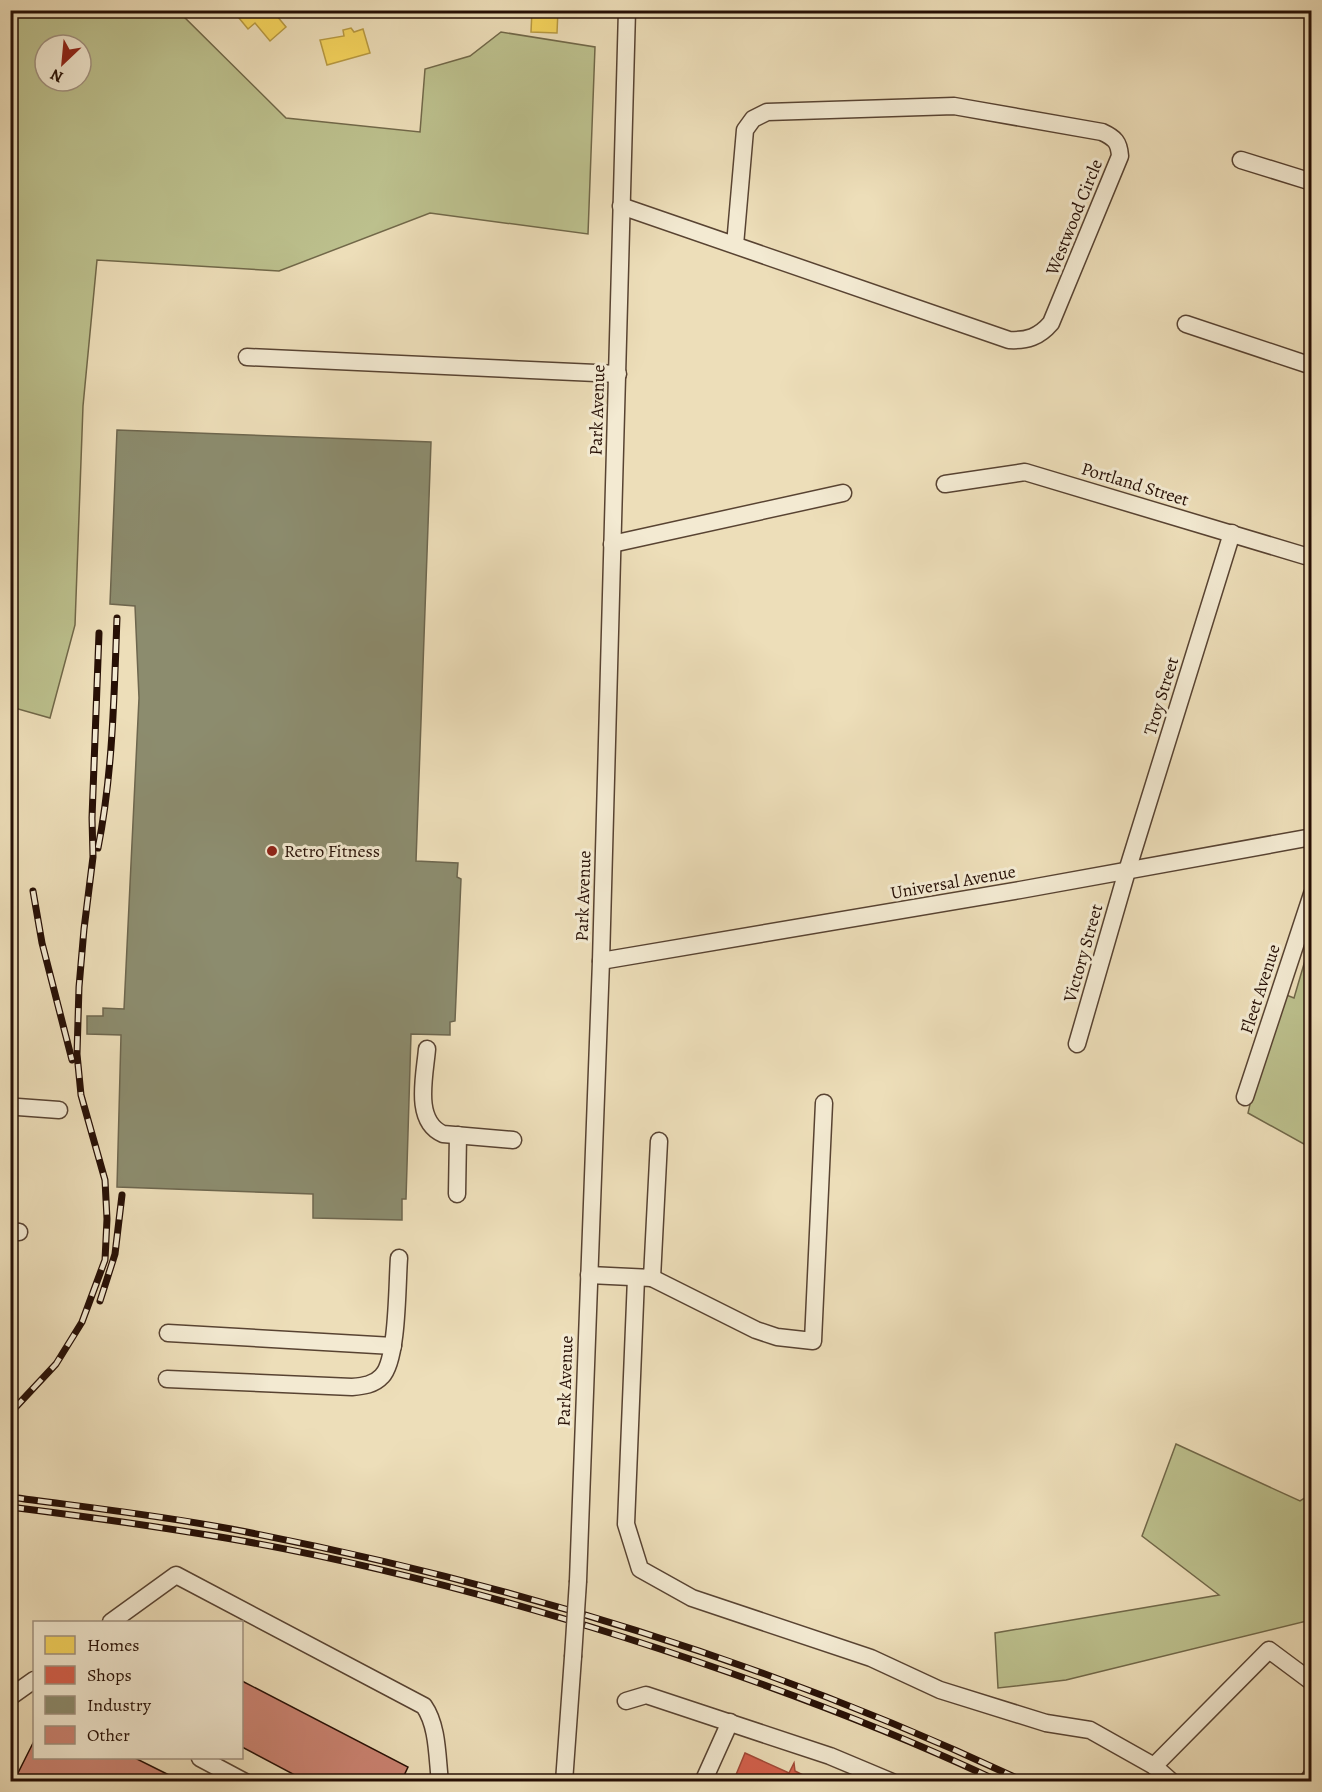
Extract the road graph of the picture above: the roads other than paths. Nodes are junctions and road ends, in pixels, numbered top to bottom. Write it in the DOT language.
graph roads {
  1 [pos="627,10"];
  2 [pos="1241,160"];
  3 [pos="1311,182"];
  4 [pos="621,206"];
  5 [pos="735,244"];
  6 [pos="1186,324"];
  7 [pos="246,357"];
  8 [pos="1311,366"];
  9 [pos="618,374"];
  10 [pos="945,484"];
  11 [pos="843,493"];
  12 [pos="1232,533"];
  13 [pos="612,544"];
  14 [pos="1311,558"];
  15 [pos="1311,837"];
  16 [pos="1127,871"];
  17 [pos="1311,894"];
  18 [pos="601,961"];
  19 [pos="1077,1044"];
  20 [pos="427,1049"];
  21 [pos="1245,1097"];
  22 [pos="824,1103"];
  23 [pos="18,1107"];
  24 [pos="59,1110"];
  25 [pos="458,1135"];
  26 [pos="513,1140"];
  27 [pos="659,1141"];
  28 [pos="457,1194"];
  29 [pos="399,1258"];
  30 [pos="589,1275"];
  31 [pos="644,1278"];
  32 [pos="168,1333"];
  33 [pos="393,1346"];
  34 [pos="167,1380"];
  35 [pos="114,1621"];
  36 [pos="33,1681"];
  37 [pos="1311,1682"];
  38 [pos="10,1697"];
  39 [pos="627,1701"];
  40 [pos="730,1722"];
  41 [pos="202,1759"];
  42 [pos="1154,1766"];
  43 [pos="1311,1775"];
  44 [pos="244,1782"];
  45 [pos="440,1782"];
  46 [pos="564,1782"];
  47 [pos="703,1782"];
  48 [pos="892,1782"];
  49 [pos="1172,1782"];
  50 [pos="1307,1782"];
  1 -- 4 [label="street, Park Avenue"];
  2 -- 3 [label="street"];
  4 -- 5 [label="street, Westwood Circle"];
  4 -- 9 [label="street, Park Avenue"];
  5 -- 5 [label="street, Westwood Circle"];
  6 -- 8 [label="street"];
  7 -- 9 [label="street"];
  9 -- 13 [label="street, Park Avenue"];
  10 -- 12 [label="street, Portland Street"];
  11 -- 13 [label="street"];
  12 -- 14 [label="street, Portland Street"];
  12 -- 16 [label="street, Troy Street"];
  13 -- 18 [label="street, Park Avenue"];
  15 -- 16 [label="street, Universal Avenue"];
  16 -- 18 [label="street, Universal Avenue"];
  16 -- 19 [label="street, Victory Street"];
  17 -- 21 [label="street, Fleet Avenue"];
  18 -- 30 [label="street, Park Avenue"];
  20 -- 25 [label="street"];
  22 -- 31 [label="street"];
  23 -- 24 [label="street"];
  25 -- 26 [label="street"];
  25 -- 28 [label="street"];
  27 -- 31 [label="street"];
  29 -- 33 [label="street"];
  30 -- 31 [label="street"];
  30 -- 46 [label="street, Park Avenue, bridge"];
  31 -- 42 [label="street"];
  32 -- 33 [label="street"];
  33 -- 34 [label="street"];
  35 -- 45 [label="street"];
  36 -- 38 [label="street"];
  37 -- 42 [label="street"];
  39 -- 40 [label="street"];
  40 -- 47 [label="street"];
  40 -- 48 [label="street"];
  41 -- 44 [label="street"];
  42 -- 49 [label="street"];
  43 -- 50 [label="street"];
}
